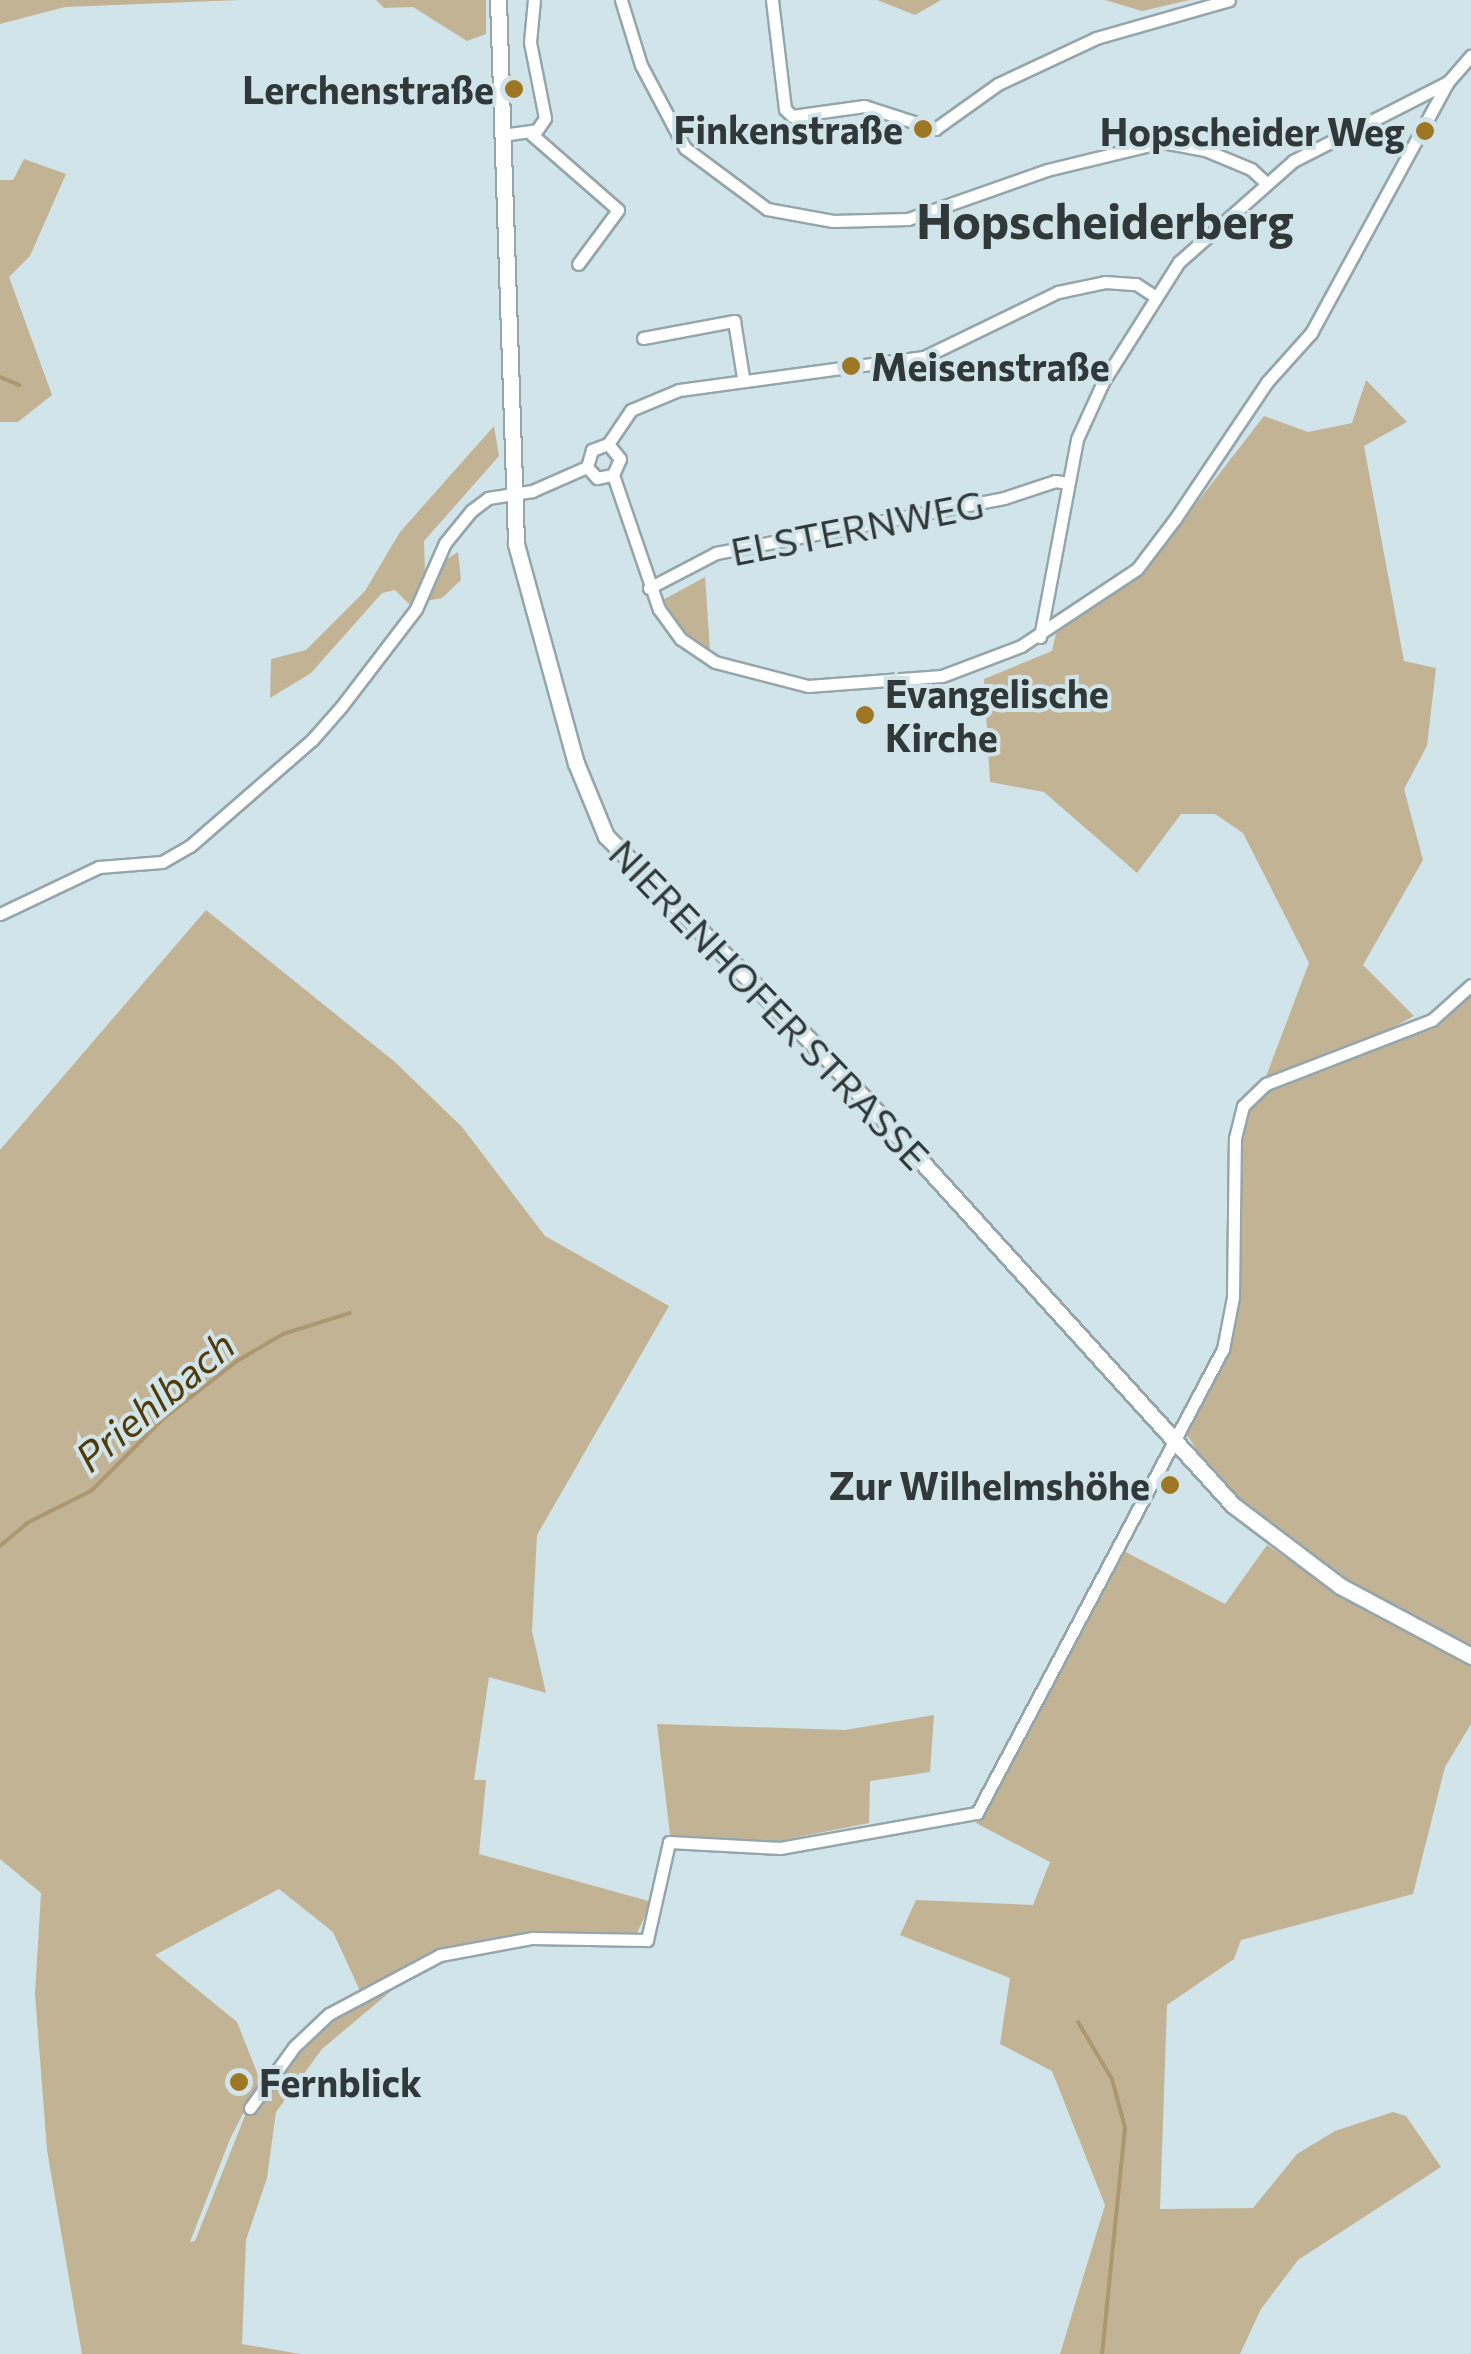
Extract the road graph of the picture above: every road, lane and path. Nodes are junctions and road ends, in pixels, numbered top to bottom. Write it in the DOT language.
graph roads {
  1 [pos="498,0"];
  2 [pos="534,0"];
  3 [pos="621,0"];
  4 [pos="772,0"];
  5 [pos="1229,0"];
  6 [pos="1471,56"];
  7 [pos="1448,82"];
  8 [pos="529,132"];
  9 [pos="502,135"];
  10 [pos="1266,183"];
  11 [pos="578,264"];
  12 [pos="1156,298"];
  13 [pos="643,338"];
  14 [pos="743,377"];
  15 [pos="608,444"];
  16 [pos="587,467"];
  17 [pos="613,475"];
  18 [pos="1068,483"];
  19 [pos="512,494"];
  20 [pos="650,588"];
  21 [pos="1040,637"];
  22 [pos="0,914"];
  23 [pos="1471,985"];
  24 [pos="1172,1434"];
  25 [pos="1471,1656"];
  26 [pos="250,2108"];
  1 -- 9 [label="street, NIERENHOFER STRASSE"];
  2 -- 8 [label="street"];
  3 -- 10 [label="street"];
  4 -- 5 [label="street"];
  6 -- 7 [label="street"];
  7 -- 10 [label="street"];
  7 -- 21 [label="street"];
  8 -- 9 [label="street"];
  8 -- 11 [label="street"];
  9 -- 19 [label="street, NIERENHOFER STRASSE"];
  10 -- 12 [label="street"];
  12 -- 14 [label="street"];
  12 -- 18 [label="street"];
  13 -- 14 [label="street"];
  14 -- 15 [label="street"];
  15 -- 16 [label="street"];
  15 -- 17 [label="street"];
  16 -- 17 [label="street"];
  16 -- 19 [label="street"];
  17 -- 20 [label="street"];
  18 -- 20 [label="street, ELSTERNWEG"];
  18 -- 21 [label="street"];
  19 -- 22 [label="street"];
  19 -- 24 [label="street, NIERENHOFER STRASSE"];
  20 -- 21 [label="street"];
  23 -- 24 [label="street"];
  24 -- 25 [label="street, NIERENHOFER STRASSE"];
  24 -- 26 [label="street"];
}
